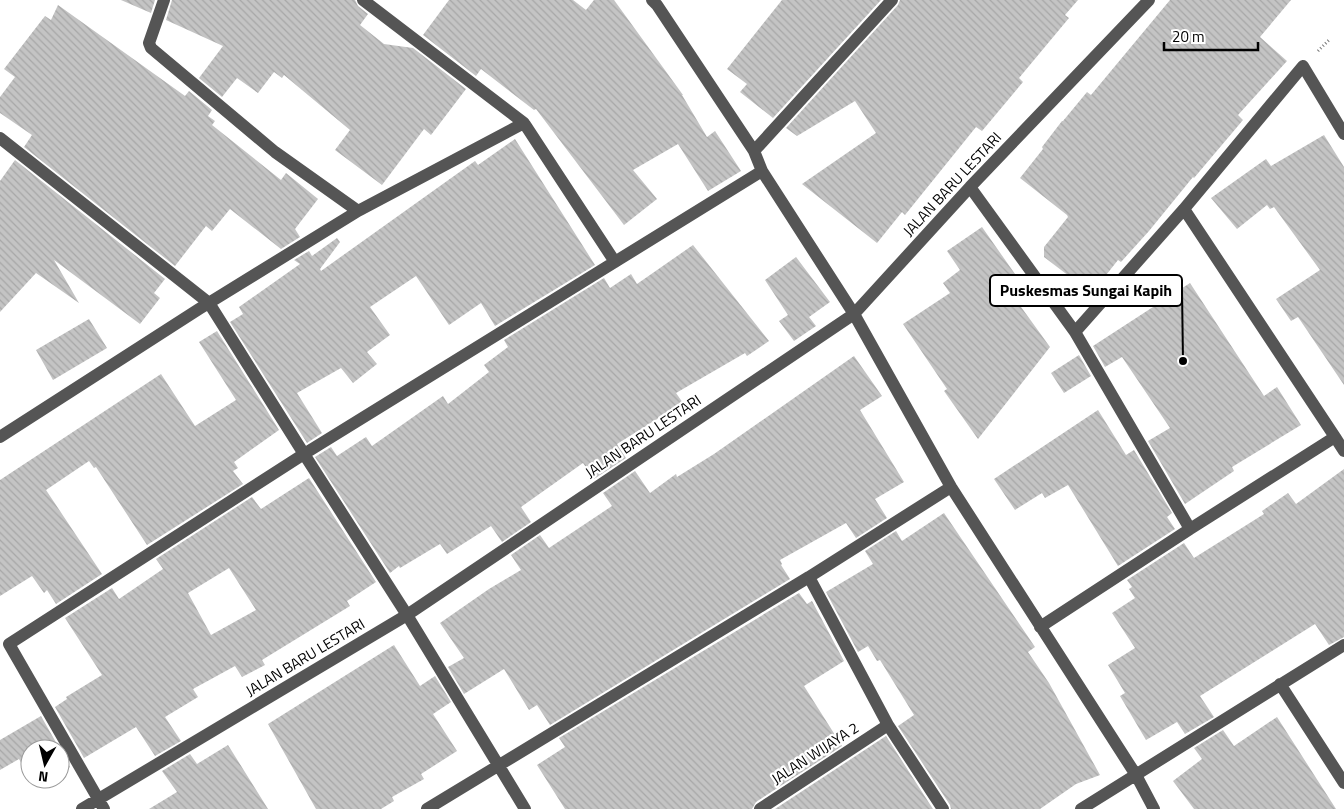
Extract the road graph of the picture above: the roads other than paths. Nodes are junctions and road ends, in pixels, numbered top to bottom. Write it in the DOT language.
graph roads {
  1 [pos="164,0"];
  2 [pos="363,0"];
  3 [pos="892,0"];
  4 [pos="1149,0"];
  5 [pos="657,2"];
  6 [pos="524,123"];
  7 [pos="1344,134"];
  8 [pos="0,138"];
  9 [pos="754,151"];
  10 [pos="762,170"];
  11 [pos="970,187"];
  12 [pos="1184,209"];
  13 [pos="358,211"];
  14 [pos="615,262"];
  15 [pos="209,303"];
  16 [pos="854,314"];
  17 [pos="1075,332"];
  18 [pos="0,437"];
  19 [pos="1335,437"];
  20 [pos="1344,451"];
  21 [pos="304,454"];
  22 [pos="951,487"];
  23 [pos="1190,529"];
  24 [pos="809,577"];
  25 [pos="407,614"];
  26 [pos="1040,627"];
  27 [pos="1344,645"];
  28 [pos="4,647"];
  29 [pos="1280,684"];
  30 [pos="888,725"];
  31 [pos="498,767"];
  32 [pos="1136,775"];
  33 [pos="1344,783"];
  34 [pos="101,804"];
  35 [pos="82,809"];
  36 [pos="427,809"];
  37 [pos="525,809"];
  38 [pos="760,809"];
  39 [pos="943,809"];
  40 [pos="1081,809"];
  41 [pos="1154,809"];
  1 -- 13 [label="street"];
  2 -- 6 [label="street"];
  3 -- 9 [label="street"];
  4 -- 11 [label="street, JALAN BARU LESTARI"];
  5 -- 9 [label="street"];
  6 -- 13 [label="street"];
  6 -- 14 [label="street"];
  7 -- 12 [label="street"];
  8 -- 15 [label="street"];
  9 -- 10 [label="street"];
  10 -- 14 [label="street"];
  10 -- 16 [label="street"];
  11 -- 16 [label="street, JALAN BARU LESTARI"];
  11 -- 17 [label="street"];
  12 -- 17 [label="street"];
  12 -- 19 [label="street"];
  13 -- 15 [label="street"];
  14 -- 21 [label="street"];
  15 -- 18 [label="street"];
  15 -- 21 [label="street"];
  16 -- 22 [label="street"];
  16 -- 25 [label="street, JALAN BARU LESTARI"];
  17 -- 23 [label="street"];
  19 -- 20 [label="street"];
  19 -- 23 [label="street"];
  21 -- 25 [label="street"];
  21 -- 28 [label="street"];
  22 -- 24 [label="street"];
  22 -- 26 [label="street"];
  23 -- 26 [label="street"];
  24 -- 30 [label="street"];
  24 -- 31 [label="street"];
  25 -- 31 [label="street"];
  25 -- 34 [label="street, JALAN BARU LESTARI"];
  26 -- 32 [label="street"];
  27 -- 29 [label="street"];
  28 -- 34 [label="street"];
  29 -- 32 [label="street"];
  29 -- 33 [label="street"];
  30 -- 38 [label="street, JALAN WIJAYA 2"];
  30 -- 39 [label="street"];
  31 -- 36 [label="street"];
  31 -- 37 [label="street"];
  32 -- 40 [label="street"];
  32 -- 41 [label="street"];
  34 -- 35 [label="street, JALAN BARU LESTARI"];
}
